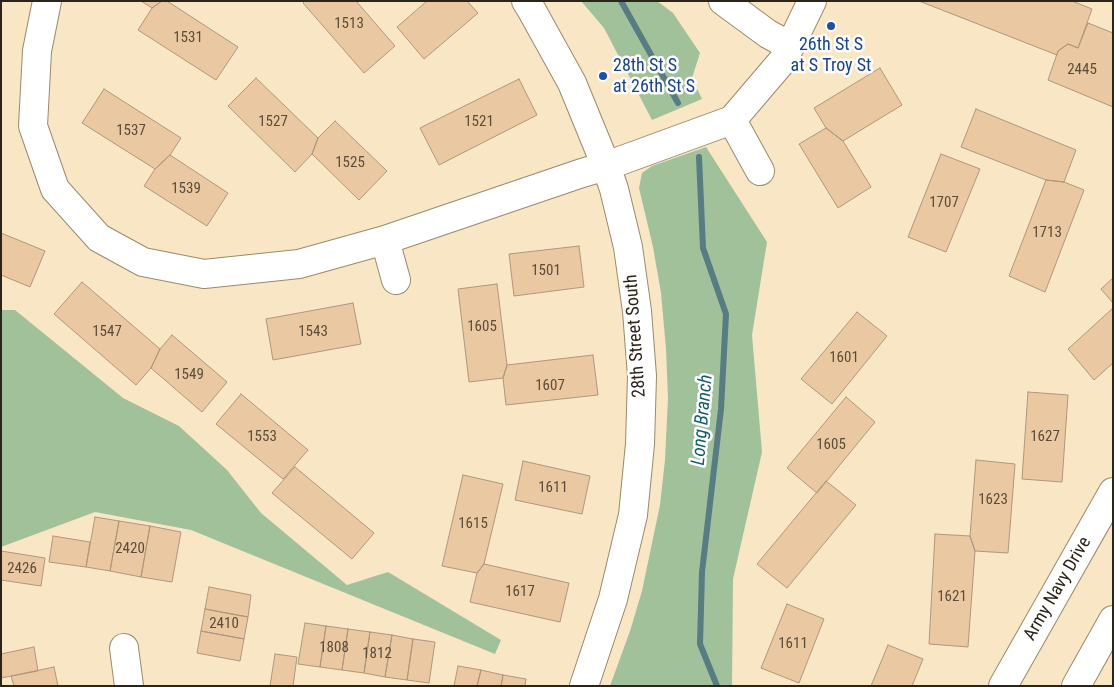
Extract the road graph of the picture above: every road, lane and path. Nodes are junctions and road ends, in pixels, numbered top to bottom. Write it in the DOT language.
graph roads {
  1 [pos="47,1"];
  2 [pos="526,1"];
  3 [pos="723,1"];
  4 [pos="812,1"];
  5 [pos="790,46"];
  6 [pos="732,120"];
  7 [pos="606,166"];
  8 [pos="760,171"];
  9 [pos="385,240"];
  10 [pos="396,280"];
  11 [pos="1113,492"];
  12 [pos="1113,620"];
  13 [pos="124,648"];
  14 [pos="129,686"];
  15 [pos="584,686"];
  16 [pos="1003,686"];
  17 [pos="1076,686"];
  1 -- 9 [label="main road"];
  2 -- 7 [label="main road, 28th Street South"];
  3 -- 5 [label="main road"];
  4 -- 5 [label="main road"];
  5 -- 6 [label="main road"];
  6 -- 7 [label="main road"];
  6 -- 8 [label="main road"];
  7 -- 9 [label="main road"];
  7 -- 15 [label="main road, 28th Street South"];
  9 -- 10 [label="main road"];
  11 -- 16 [label="main road, Army Navy Drive"];
  12 -- 17 [label="main road"];
  13 -- 14 [label="main road"];
}
